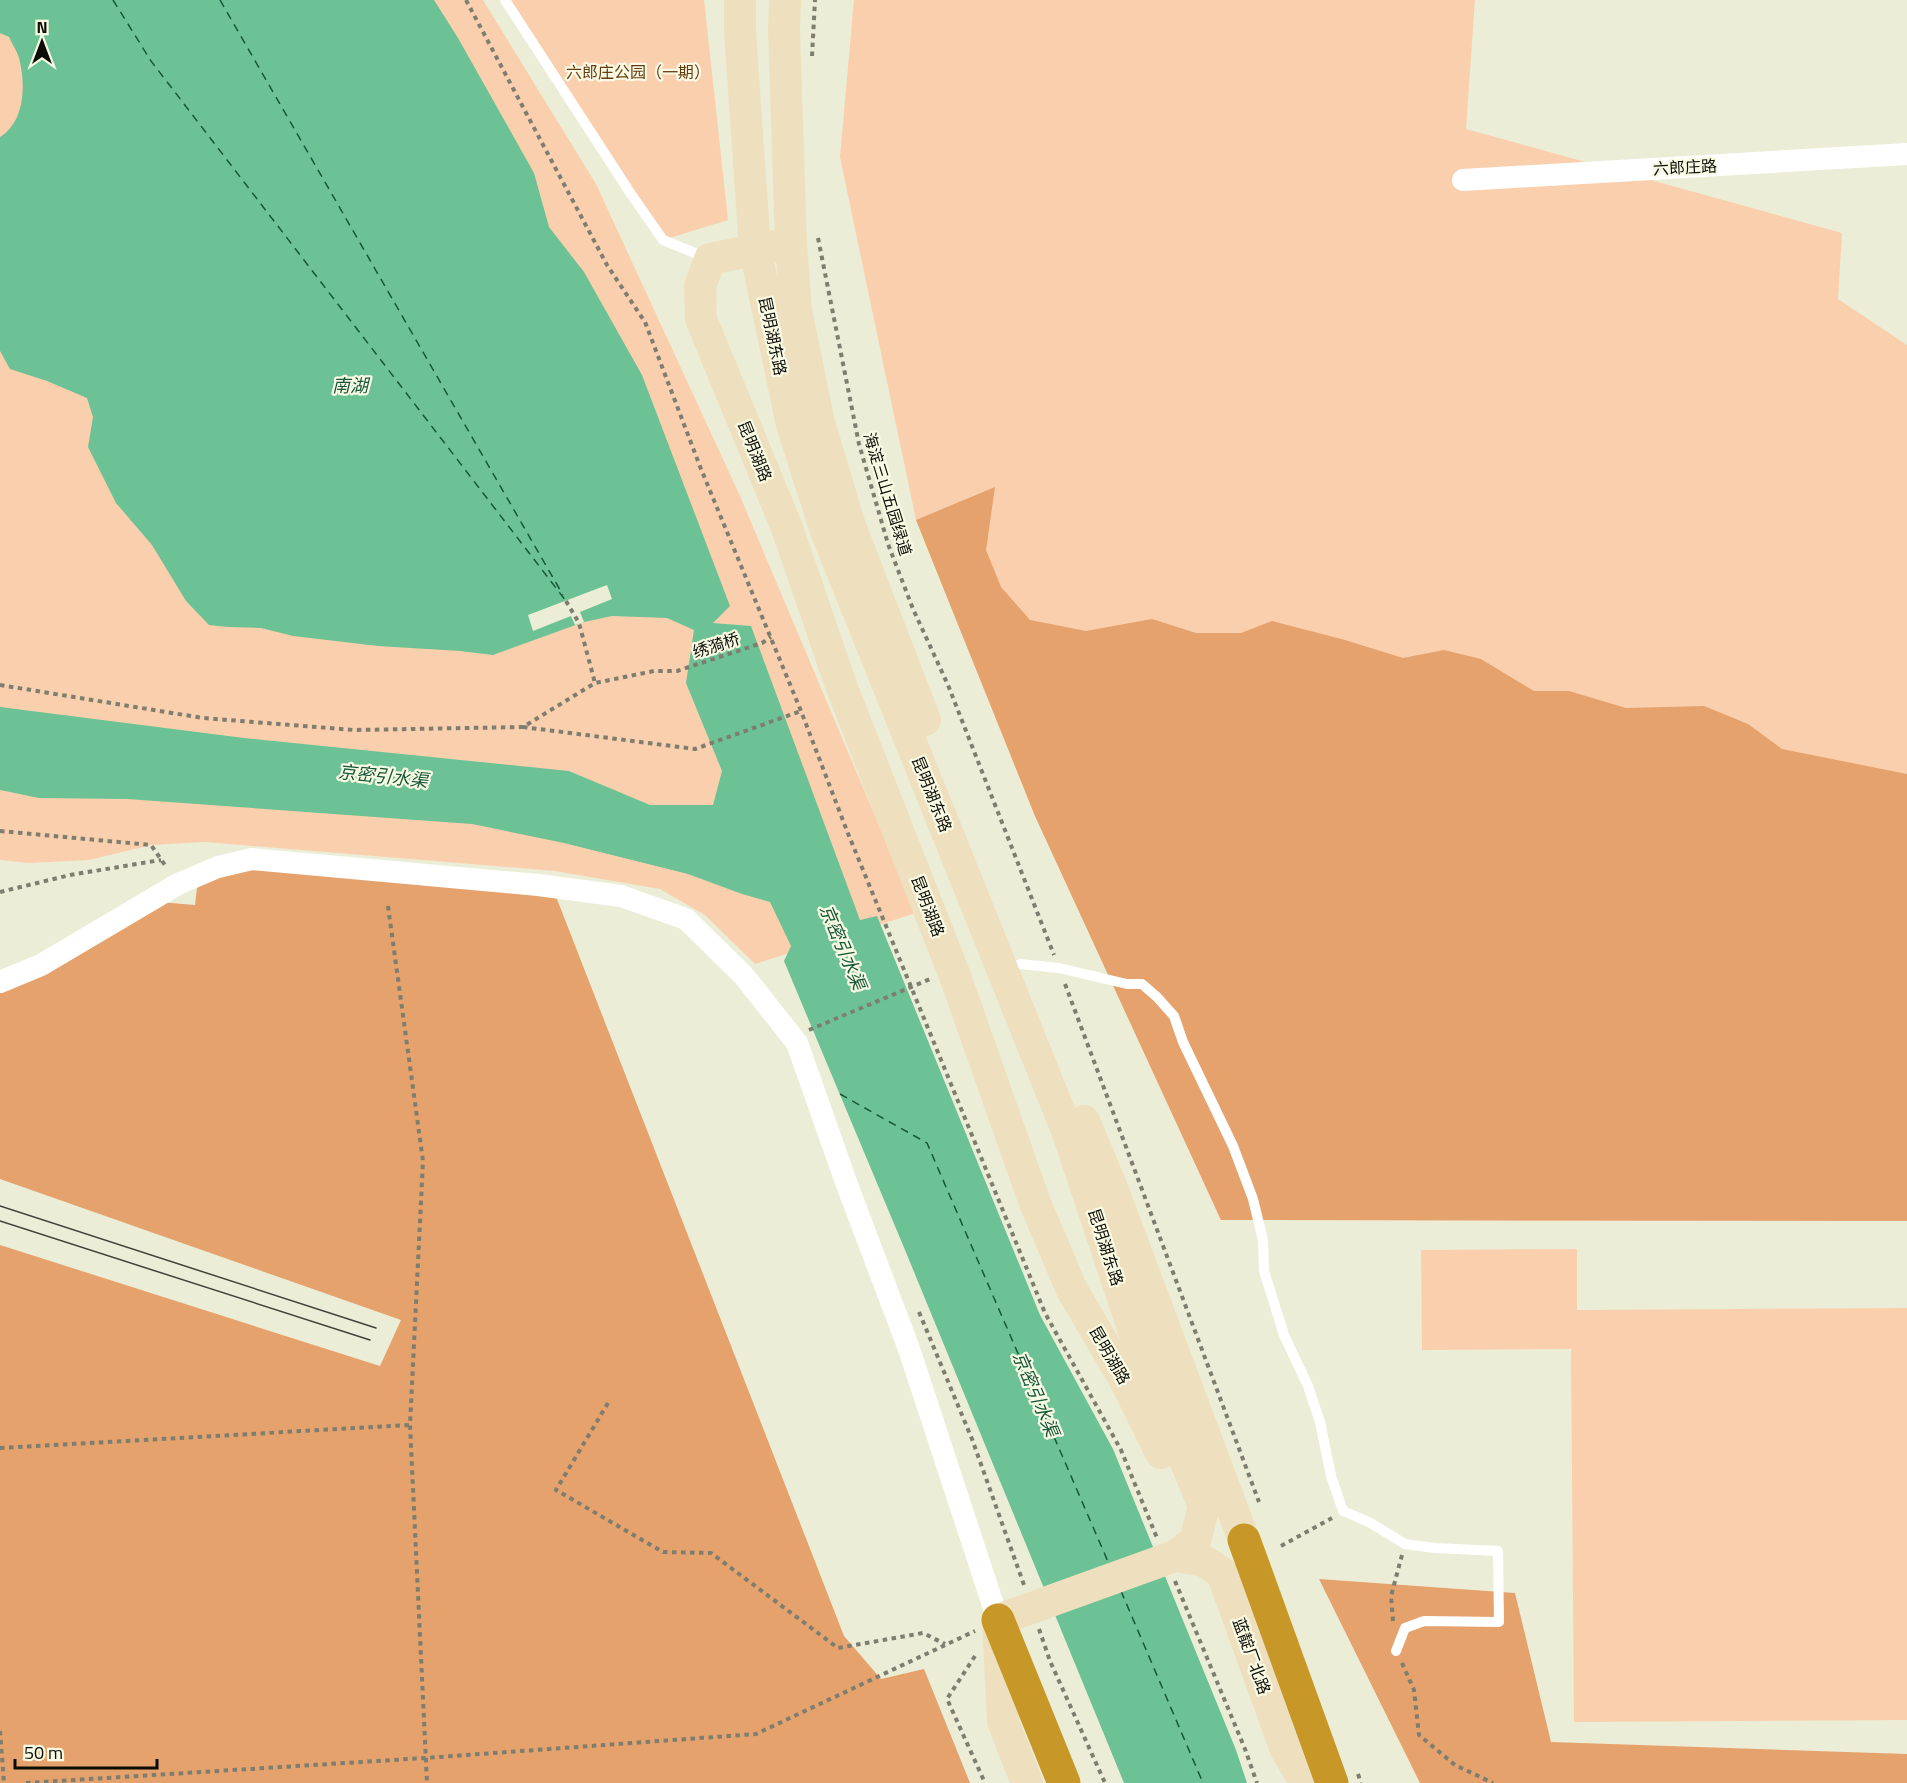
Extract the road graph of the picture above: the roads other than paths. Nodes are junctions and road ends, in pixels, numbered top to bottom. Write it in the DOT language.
graph roads {
  1 [pos="505,0"];
  2 [pos="740,0"];
  3 [pos="785,0"];
  4 [pos="1907,154"];
  5 [pos="1463,180"];
  6 [pos="804,238"];
  7 [pos="755,249"];
  8 [pos="710,260"];
  9 [pos="1020,964"];
  10 [pos="0,981"];
  11 [pos="1244,1540"];
  12 [pos="1176,1556"];
  13 [pos="998,1620"];
  14 [pos="1396,1651"];
  15 [pos="1317,1743"];
  16 [pos="1027,1783"];
  17 [pos="1064,1783"];
  18 [pos="1306,1783"];
  19 [pos="1332,1783"];
  20 [pos="1341,1783"];
  1 -- 8 [label="lane"];
  2 -- 7 [label="main road, 昆明湖东路"];
  3 -- 6 [label="main road, 昆明湖东路"];
  4 -- 5 [label="street, 六郎庄路"];
  6 -- 7 [label="main road"];
  6 -- 9 [label="main road, 昆明湖东路"];
  7 -- 8 [label="main road"];
  7 -- 12 [label="main road, 昆明湖东路"];
  8 -- 12 [label="main road, 昆明湖路"];
  9 -- 11 [label="main road, 昆明湖东路"];
  9 -- 14 [label="lane"];
  10 -- 13 [label="street"];
  11 -- 15 [label="highway, 蓝靛厂北路"];
  12 -- 13 [label="main road"];
  12 -- 18 [label="main road, 蓝靛厂北路"];
  13 -- 16 [label="main road"];
  13 -- 17 [label="highway"];
  15 -- 19 [label="highway, 蓝靛厂北路"];
  15 -- 20 [label="main road"];
}
